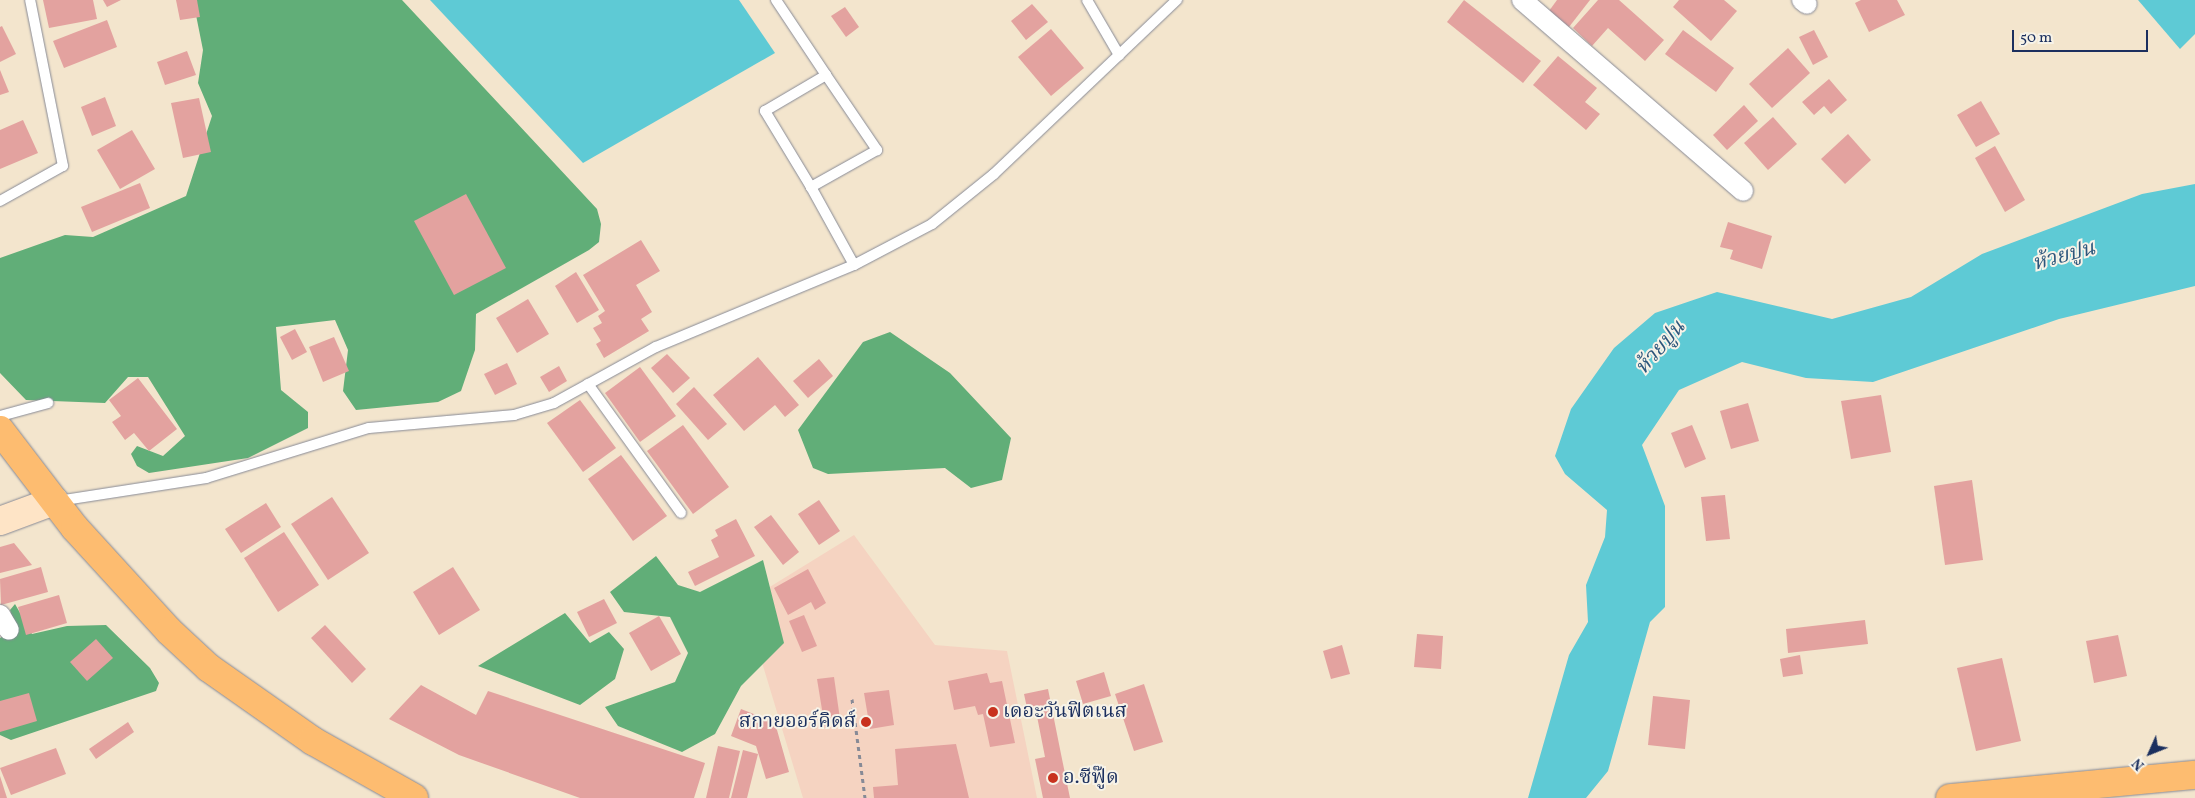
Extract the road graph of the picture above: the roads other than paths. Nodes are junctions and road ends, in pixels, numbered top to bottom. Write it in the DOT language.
graph roads {
  1 [pos="30,0"];
  2 [pos="776,0"];
  3 [pos="1086,0"];
  4 [pos="1177,0"];
  5 [pos="1522,0"];
  6 [pos="1119,55"];
  7 [pos="826,75"];
  8 [pos="811,187"];
  9 [pos="1743,191"];
  10 [pos="0,201"];
  11 [pos="854,265"];
  12 [pos="588,384"];
  13 [pos="48,403"];
  14 [pos="0,416"];
  15 [pos="0,430"];
  16 [pos="0,501"];
  17 [pos="54,501"];
  18 [pos="681,513"];
  19 [pos="0,521"];
  20 [pos="2195,775"];
  21 [pos="414,798"];
  22 [pos="1950,798"];
  1 -- 10 [label="lane"];
  2 -- 7 [label="lane"];
  3 -- 6 [label="lane"];
  4 -- 6 [label="lane"];
  5 -- 9 [label="street"];
  6 -- 11 [label="lane"];
  7 -- 8 [label="lane"];
  7 -- 8 [label="lane"];
  8 -- 11 [label="lane"];
  11 -- 12 [label="lane"];
  12 -- 17 [label="lane"];
  12 -- 18 [label="lane"];
  13 -- 14 [label="lane"];
  15 -- 17 [label="main road"];
  16 -- 17 [label="main road"];
  17 -- 19 [label="main road"];
  17 -- 21 [label="main road"];
  20 -- 22 [label="main road"];
}
